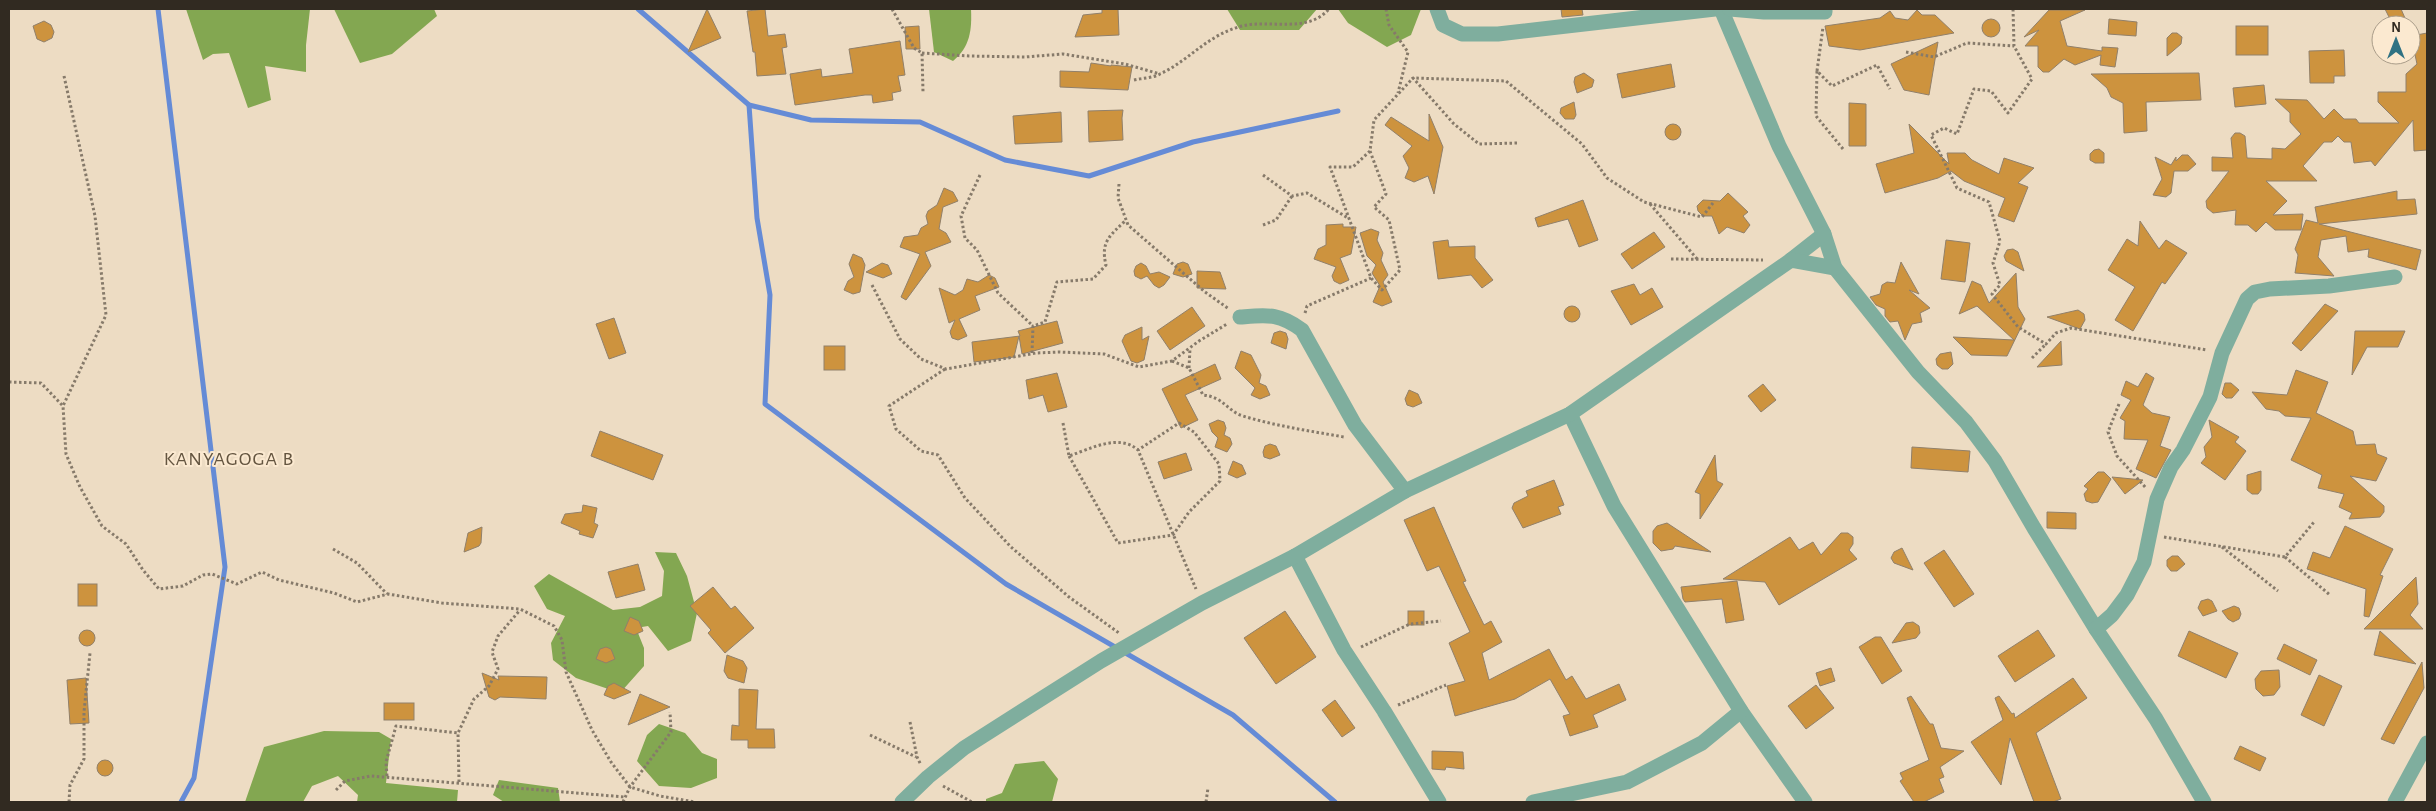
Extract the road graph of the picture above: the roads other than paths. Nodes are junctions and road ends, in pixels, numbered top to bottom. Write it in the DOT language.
graph roads {
  1 [pos="1437,9"];
  2 [pos="1715,9"];
  3 [pos="1721,9"];
  4 [pos="1730,9"];
  5 [pos="1825,10"];
  6 [pos="1824,234"];
  7 [pos="1791,260"];
  8 [pos="1835,268"];
  9 [pos="2395,277"];
  10 [pos="1240,317"];
  11 [pos="1570,414"];
  12 [pos="1405,491"];
  13 [pos="1295,556"];
  14 [pos="2096,629"];
  15 [pos="1742,711"];
  16 [pos="2427,743"];
  17 [pos="902,802"];
  18 [pos="1439,802"];
  19 [pos="1533,802"];
  20 [pos="1804,802"];
  21 [pos="2204,802"];
  22 [pos="2395,802"];
  1 -- 2 [label="street"];
  3 -- 6 [label="street"];
  4 -- 5 [label="street"];
  6 -- 7 [label="street"];
  6 -- 8 [label="street"];
  7 -- 8 [label="street"];
  7 -- 11 [label="street"];
  8 -- 14 [label="street"];
  9 -- 14 [label="street"];
  10 -- 12 [label="street"];
  11 -- 12 [label="street"];
  11 -- 15 [label="street"];
  12 -- 13 [label="street"];
  13 -- 17 [label="street"];
  13 -- 18 [label="street"];
  14 -- 21 [label="street"];
  15 -- 19 [label="street"];
  15 -- 20 [label="street"];
  16 -- 22 [label="street"];
}
